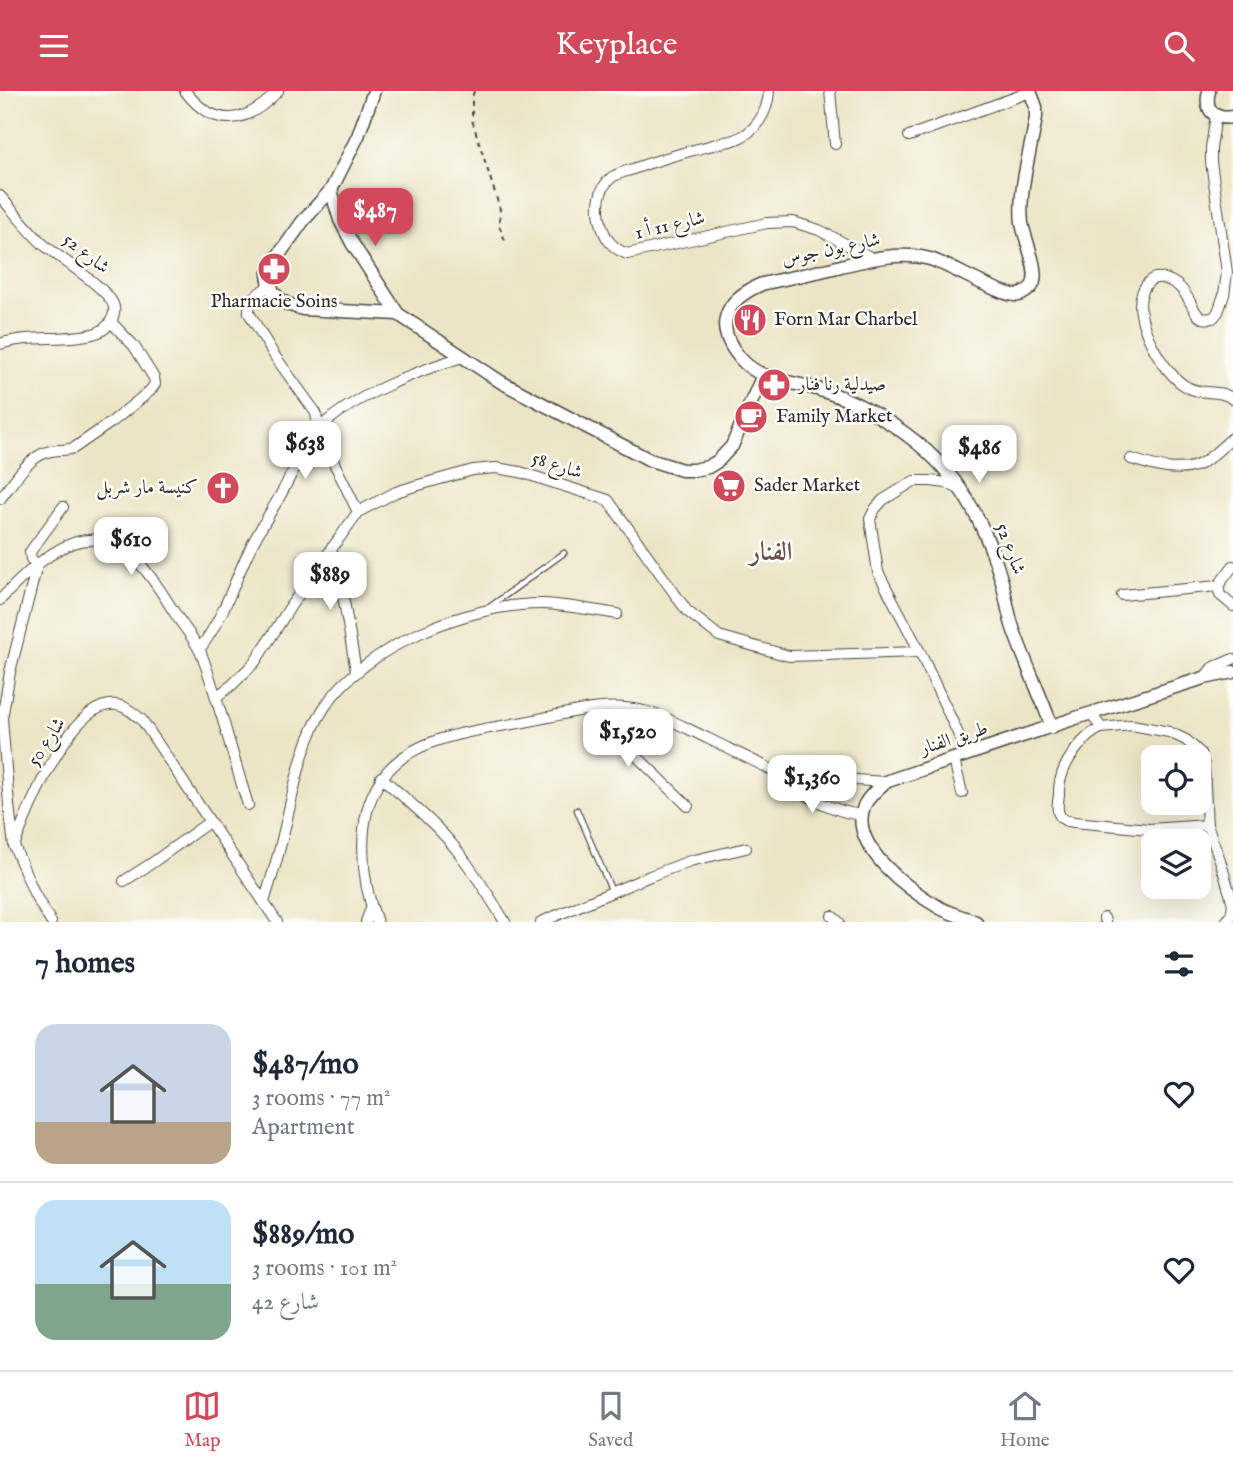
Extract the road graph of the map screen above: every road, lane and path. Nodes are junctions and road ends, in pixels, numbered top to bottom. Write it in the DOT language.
graph roads {
  1 [pos="185,91"];
  2 [pos="278,91"];
  3 [pos="374,91"];
  4 [pos="474,91"];
  5 [pos="769,91"];
  6 [pos="830,91"];
  7 [pos="1030,91"];
  8 [pos="1209,91"];
  9 [pos="1216,115"];
  10 [pos="1233,117"];
  11 [pos="909,136"];
  12 [pos="835,144"];
  13 [pos="331,190"];
  14 [pos="0,196"];
  15 [pos="505,241"];
  16 [pos="872,258"];
  17 [pos="270,285"];
  18 [pos="398,314"];
  19 [pos="111,322"];
  20 [pos="0,344"];
  21 [pos="462,357"];
  22 [pos="763,375"];
  23 [pos="1233,399"];
  24 [pos="318,430"];
  25 [pos="1233,437"];
  26 [pos="1131,459"];
  27 [pos="963,491"];
  28 [pos="0,499"];
  29 [pos="63,507"];
  30 [pos="358,512"];
  31 [pos="331,548"];
  32 [pos="564,553"];
  33 [pos="37,565"];
  34 [pos="1233,566"];
  35 [pos="1219,586"];
  36 [pos="1122,595"];
  37 [pos="0,600"];
  38 [pos="1233,606"];
  39 [pos="485,610"];
  40 [pos="617,614"];
  41 [pos="199,650"];
  42 [pos="920,652"];
  43 [pos="1233,659"];
  44 [pos="356,671"];
  45 [pos="1233,672"];
  46 [pos="1204,678"];
  47 [pos="216,697"];
  48 [pos="589,710"];
  49 [pos="1092,713"];
  50 [pos="1052,727"];
  51 [pos="1101,728"];
  52 [pos="968,755"];
  53 [pos="954,761"];
  54 [pos="782,775"];
  55 [pos="381,777"];
  56 [pos="885,782"];
  57 [pos="962,793"];
  58 [pos="248,805"];
  59 [pos="688,806"];
  60 [pos="577,810"];
  61 [pos="862,815"];
  62 [pos="209,822"];
  63 [pos="1207,825"];
  64 [pos="14,846"];
  65 [pos="746,848"];
  66 [pos="124,881"];
  67 [pos="612,893"];
  68 [pos="264,902"];
  69 [pos="371,908"];
  70 [pos="51,922"];
  71 [pos="277,922"];
  72 [pos="366,922"];
  73 [pos="377,922"];
  74 [pos="505,922"];
  75 [pos="541,922"];
  76 [pos="975,922"];
  77 [pos="1226,922"];
  1 -- 2 [label="street"];
  3 -- 13 [label="street"];
  4 -- 15 [label="path"];
  5 -- 16 [label="street, شارع 11 أ 1"];
  6 -- 12 [label="street"];
  7 -- 11 [label="street"];
  7 -- 16 [label="street, شارع بون جوس"];
  8 -- 9 [label="street"];
  9 -- 10 [label="street"];
  9 -- 23 [label="street"];
  13 -- 17 [label="street"];
  13 -- 18 [label="street"];
  14 -- 19 [label="street, شارع 52"];
  16 -- 22 [label="street, شارع بون جوس"];
  17 -- 18 [label="street"];
  17 -- 24 [label="street"];
  18 -- 21 [label="street"];
  19 -- 20 [label="street"];
  19 -- 28 [label="street"];
  21 -- 22 [label="street"];
  21 -- 24 [label="street"];
  22 -- 27 [label="street, شارع 52"];
  24 -- 30 [label="street"];
  24 -- 41 [label="street"];
  25 -- 26 [label="street"];
  27 -- 42 [label="street"];
  27 -- 50 [label="street, شارع 52"];
  29 -- 33 [label="street, شارع 50"];
  30 -- 31 [label="street, شارع 58"];
  30 -- 42 [label="street, شارع 58"];
  31 -- 44 [label="street"];
  31 -- 47 [label="street, شارع 58"];
  32 -- 39 [label="lane"];
  33 -- 37 [label="street"];
  33 -- 41 [label="street"];
  33 -- 64 [label="street, شارع 50"];
  34 -- 35 [label="street"];
  35 -- 36 [label="street"];
  35 -- 38 [label="street"];
  39 -- 40 [label="street"];
  39 -- 44 [label="street"];
  41 -- 47 [label="street"];
  42 -- 52 [label="street"];
  43 -- 46 [label="street"];
  44 -- 68 [label="street"];
  45 -- 46 [label="street, طريق الفنار"];
  46 -- 49 [label="street, طريق الفنار"];
  47 -- 58 [label="street"];
  48 -- 54 [label="street"];
  48 -- 55 [label="street"];
  48 -- 59 [label="street"];
  49 -- 50 [label="street, طريق الفنار"];
  49 -- 51 [label="street"];
  50 -- 52 [label="street, طريق الفنار"];
  51 -- 63 [label="street"];
  51 -- 63 [label="street"];
  52 -- 53 [label="street, طريق الفنار"];
  53 -- 56 [label="street, طريق الفنار"];
  53 -- 57 [label="street"];
  54 -- 56 [label="street"];
  54 -- 61 [label="street"];
  55 -- 69 [label="street"];
  55 -- 74 [label="street"];
  56 -- 61 [label="street"];
  60 -- 67 [label="lane"];
  61 -- 76 [label="street"];
  62 -- 64 [label="street, شارع 50"];
  62 -- 66 [label="street"];
  62 -- 68 [label="street, شارع 50"];
  63 -- 77 [label="street"];
  64 -- 70 [label="street"];
  65 -- 67 [label="street"];
  67 -- 75 [label="street"];
  68 -- 71 [label="street, شارع 50"];
  69 -- 72 [label="street"];
  69 -- 73 [label="street"];
}
